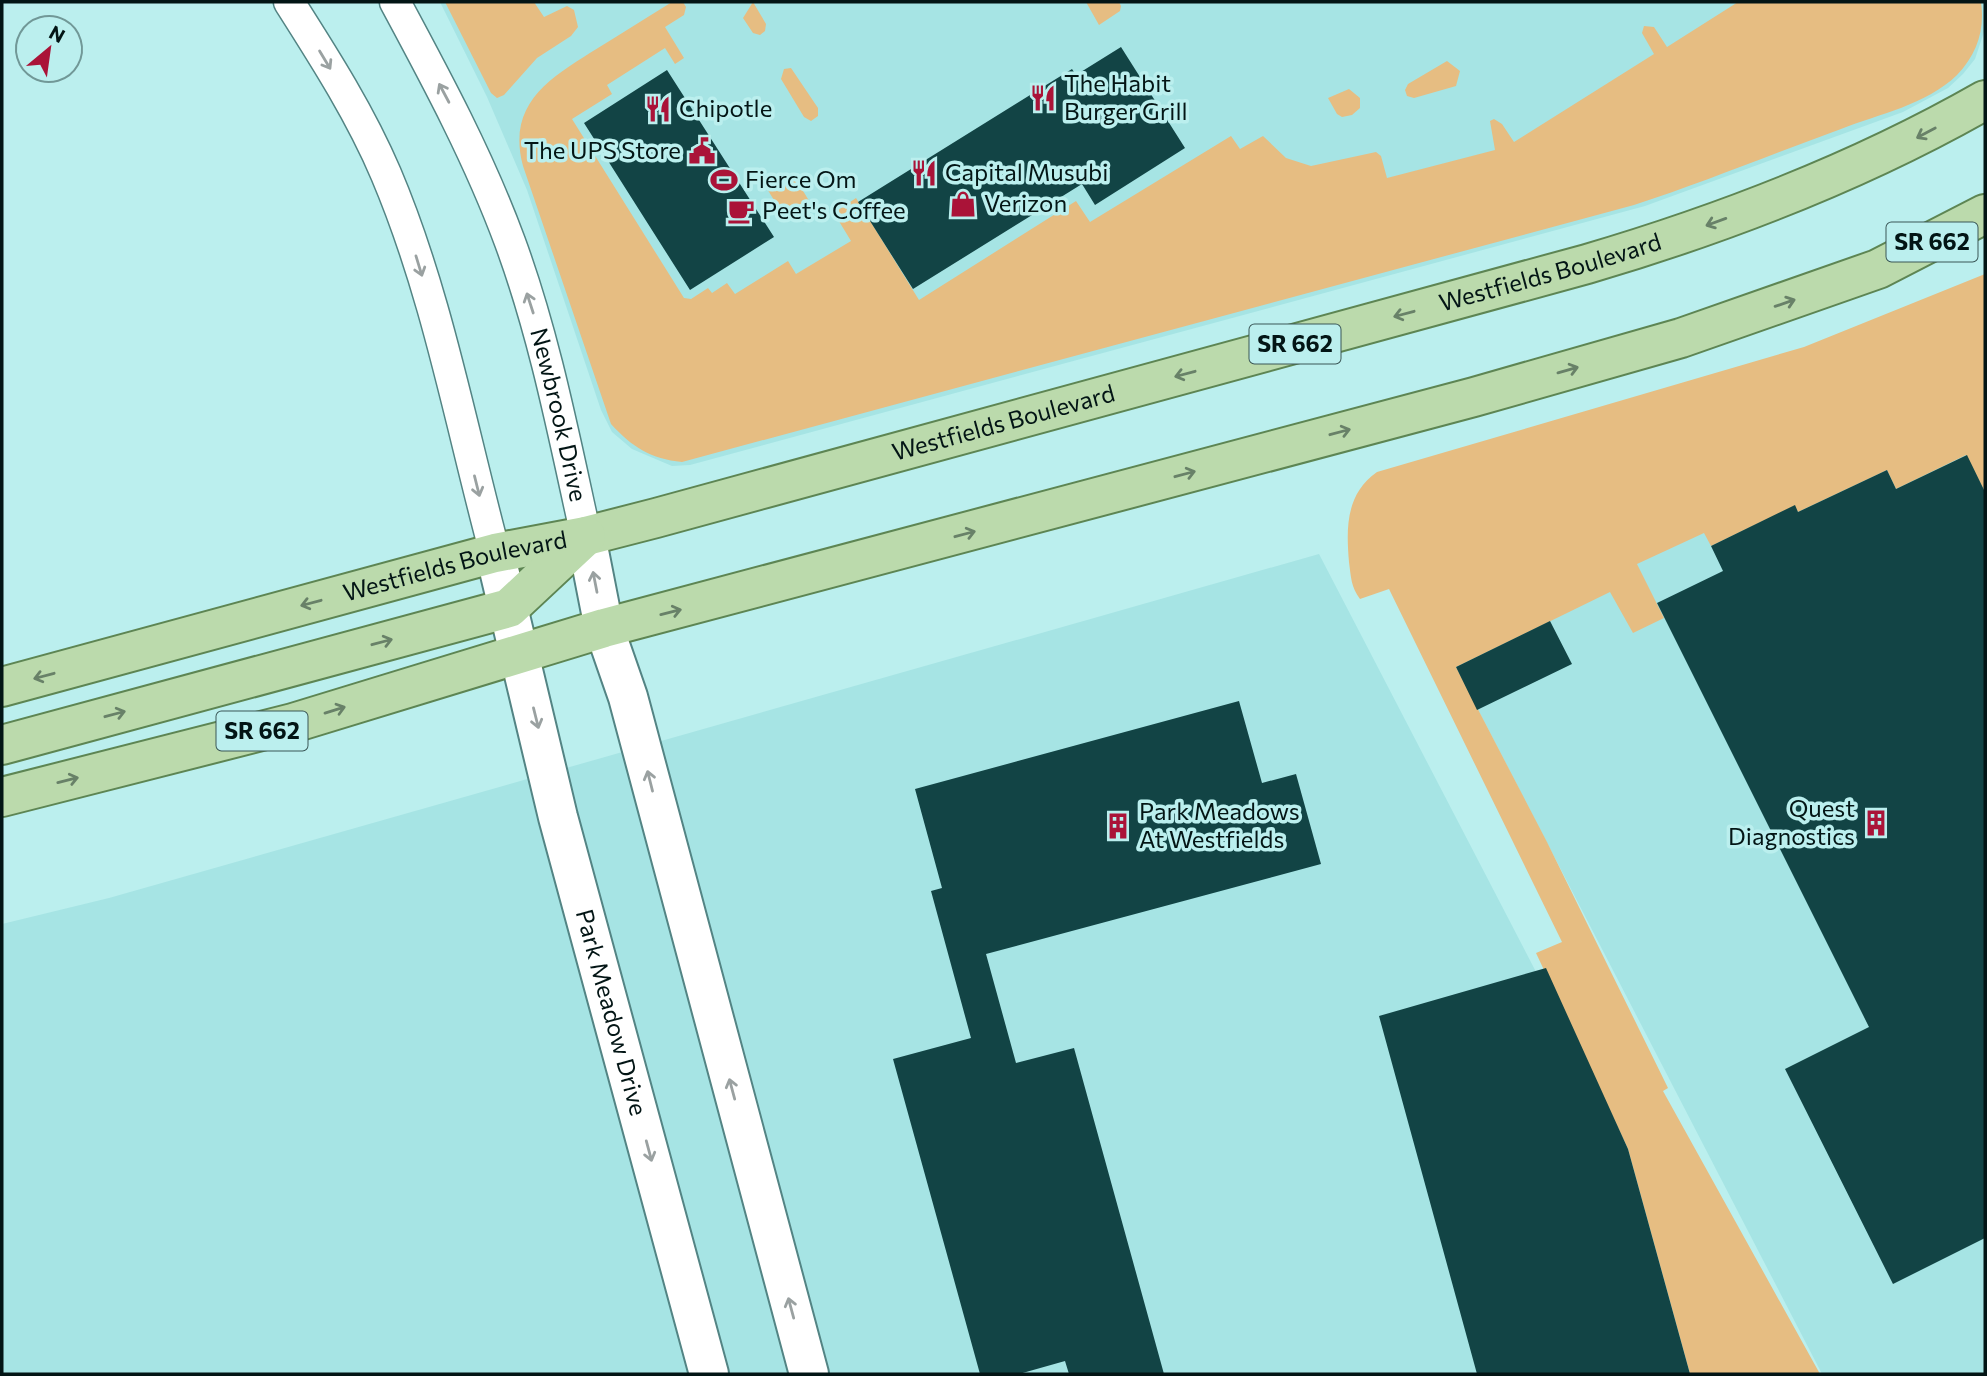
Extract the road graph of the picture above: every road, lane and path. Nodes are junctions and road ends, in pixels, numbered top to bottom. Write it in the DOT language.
graph roads {
  1 [pos="289,2"];
  2 [pos="395,2"];
  3 [pos="1985,100"];
  4 [pos="1985,214"];
  5 [pos="1985,246"];
  6 [pos="1878,268"];
  7 [pos="586,536"];
  8 [pos="495,553"];
  9 [pos="509,608"];
  10 [pos="604,628"];
  11 [pos="519,652"];
  12 [pos="2,687"];
  13 [pos="2,745"];
  14 [pos="2,797"];
  15 [pos="709,1374"];
  16 [pos="809,1374"];
  1 -- 8 [label="street, one-way"];
  7 -- 2 [label="street, Newbrook Drive, one-way"];
  3 -- 7 [label="main road, Westfields Boulevard / SR 662, one-way"];
  4 -- 6 [label="main road, SR 662"];
  5 -- 6 [label="main road"];
  10 -- 6 [label="main road, SR 662, one-way"];
  7 -- 8 [label="main road, Westfields Boulevard / SR 662"];
  7 -- 9 [label="main road"];
  10 -- 7 [label="street, Newbrook Drive, one-way"];
  8 -- 9 [label="street"];
  8 -- 12 [label="main road, Westfields Boulevard / SR 662, one-way"];
  9 -- 11 [label="street"];
  13 -- 9 [label="main road, one-way"];
  10 -- 11 [label="main road, SR 662"];
  16 -- 10 [label="street, Newbrook Drive, one-way"];
  14 -- 11 [label="main road, SR 662, one-way"];
  11 -- 15 [label="street, Park Meadow Drive, one-way"];
}
